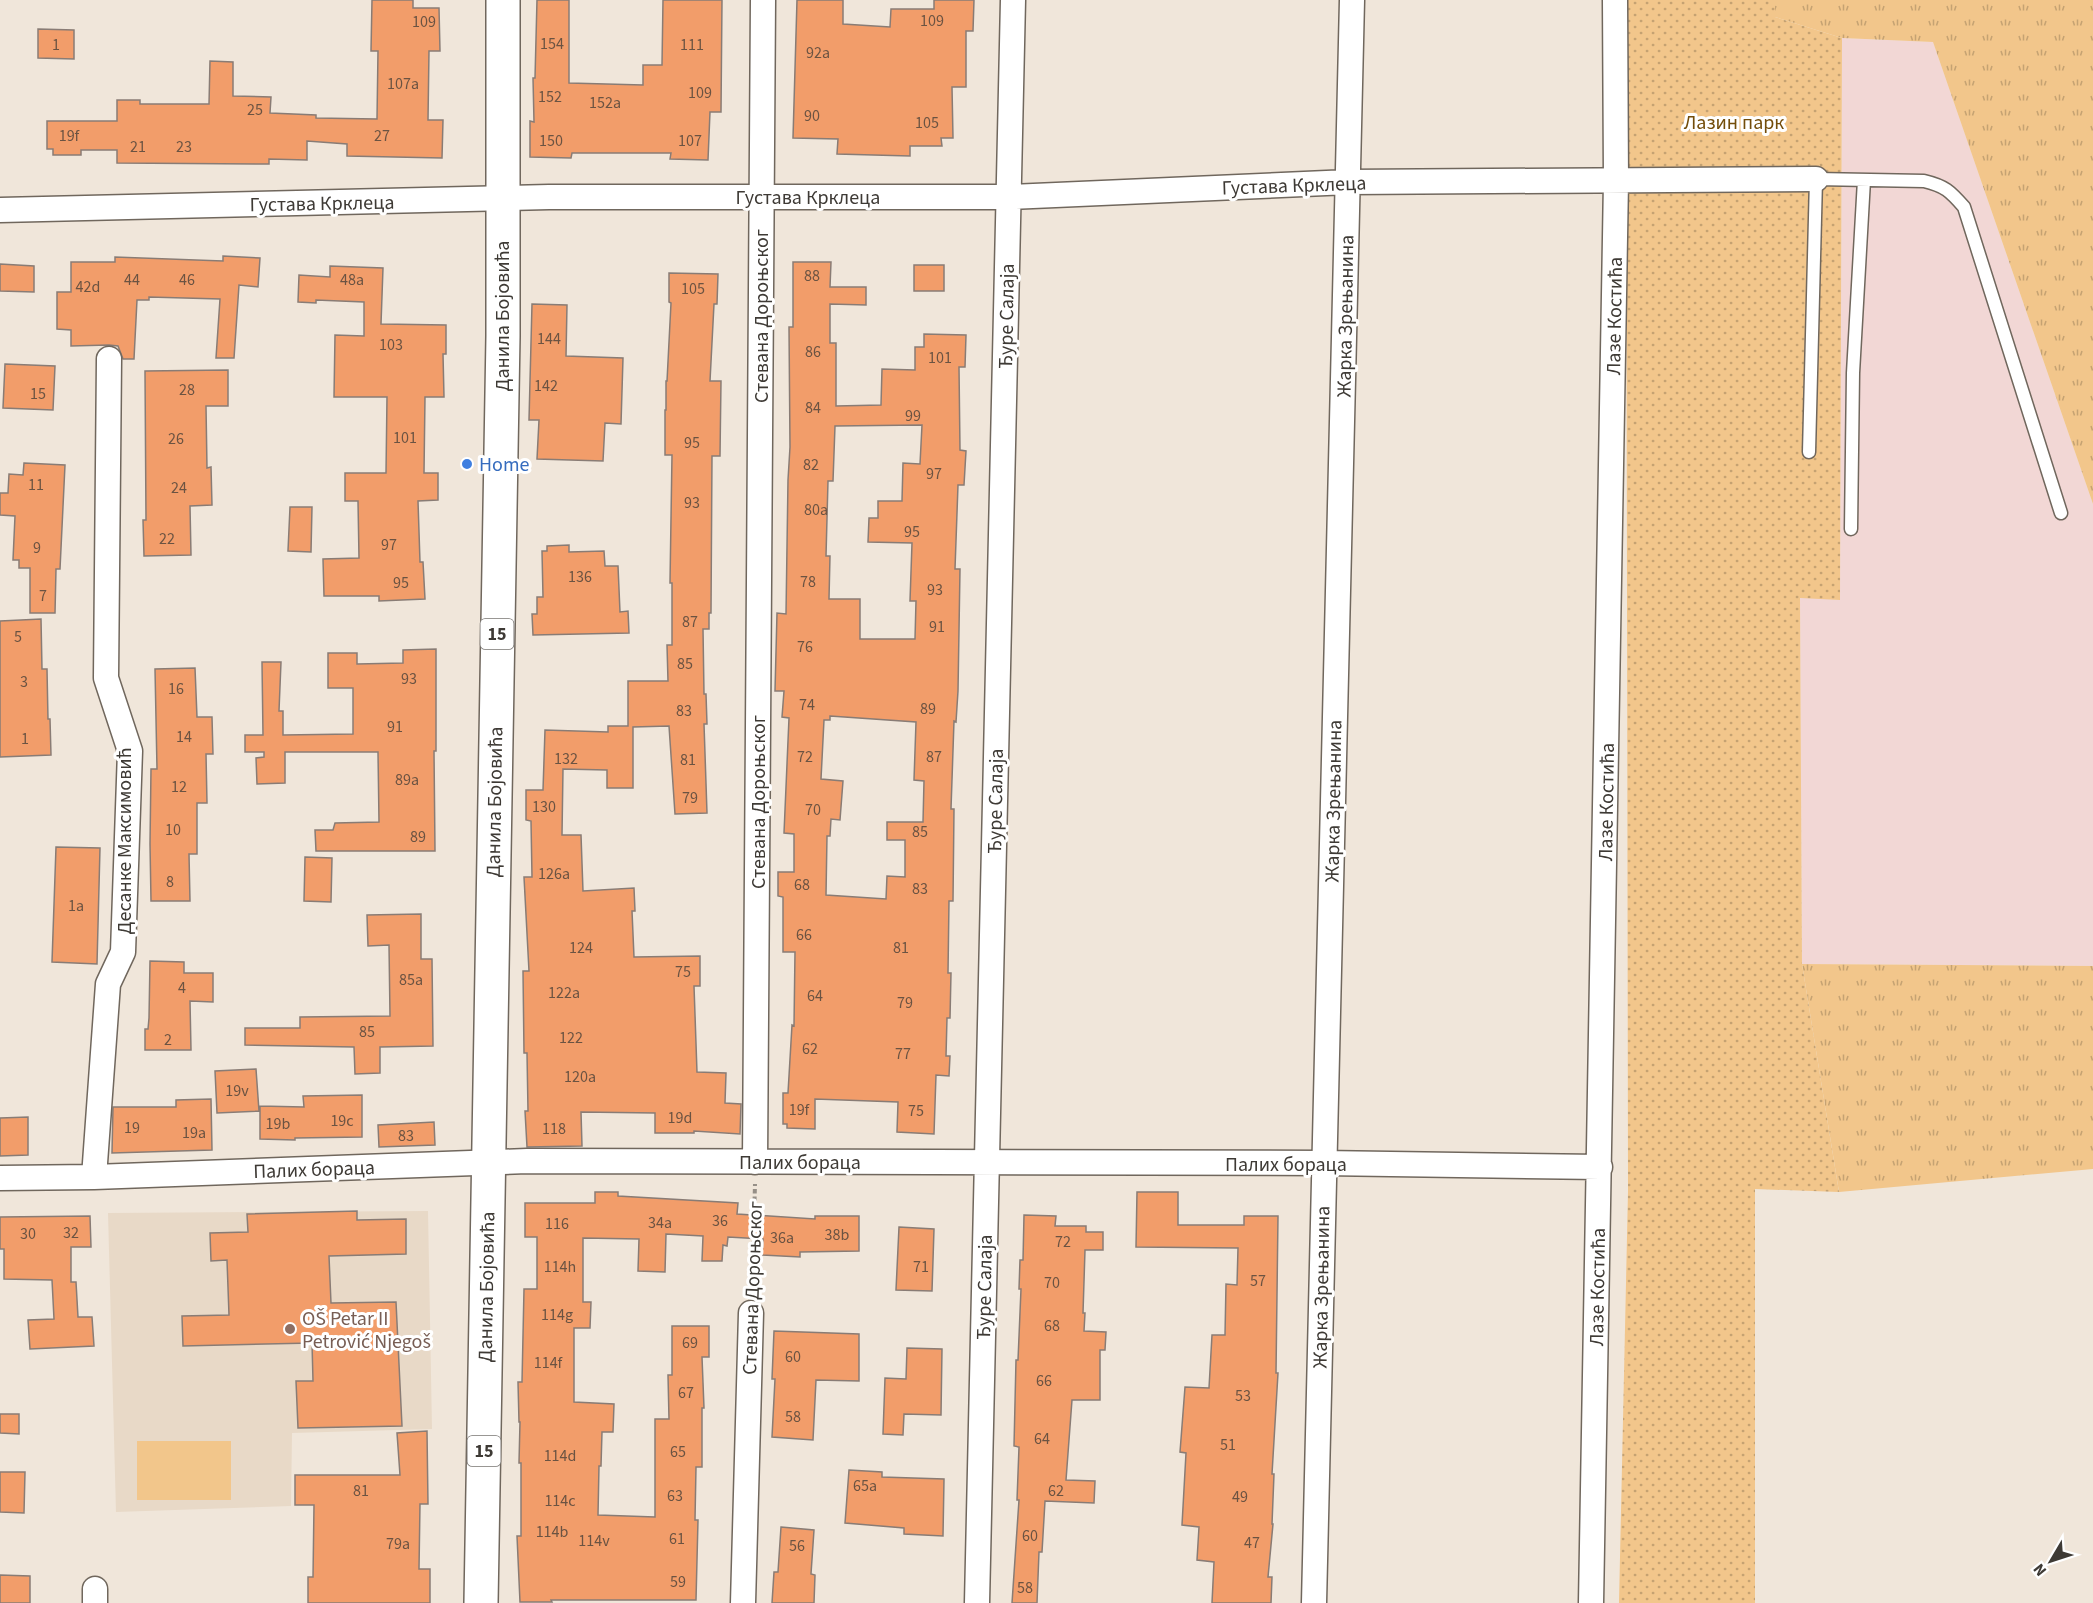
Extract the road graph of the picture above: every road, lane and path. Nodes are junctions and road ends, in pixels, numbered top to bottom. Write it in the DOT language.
graph roads {
  1 [pos="503,0"];
  2 [pos="764,0"];
  3 [pos="1013,0"];
  4 [pos="1352,0"];
  5 [pos="1615,0"];
  6 [pos="1816,179"];
  7 [pos="1864,180"];
  8 [pos="1616,181"];
  9 [pos="1348,182"];
  10 [pos="761,197"];
  11 [pos="1009,197"];
  12 [pos="502,198"];
  13 [pos="0,210"];
  14 [pos="109,359"];
  15 [pos="1809,452"];
  16 [pos="2061,513"];
  17 [pos="1851,529"];
  18 [pos="488,1162"];
  19 [pos="755,1162"];
  20 [pos="987,1163"];
  21 [pos="1323,1163"];
  22 [pos="1599,1167"];
  23 [pos="94,1177"];
  24 [pos="0,1178"];
  25 [pos="751,1313"];
  26 [pos="481,1603"];
  27 [pos="743,1603"];
  28 [pos="977,1603"];
  29 [pos="1314,1603"];
  30 [pos="1591,1603"];
  1 -- 12 [label="main road, Данила Бојовића / 15"];
  2 -- 10 [label="street, Стевана Дороњског"];
  3 -- 11 [label="street, Ђуре Салаја"];
  4 -- 9 [label="street, Жарка Зрењанина"];
  5 -- 8 [label="street, Лазе Костића"];
  6 -- 7 [label="lane"];
  6 -- 8 [label="street, Густава Крклеца"];
  6 -- 15 [label="lane"];
  7 -- 16 [label="lane"];
  7 -- 17 [label="lane"];
  8 -- 9 [label="street, Густава Крклеца"];
  8 -- 22 [label="street, Лазе Костића"];
  9 -- 11 [label="street, Густава Крклеца"];
  9 -- 21 [label="street, Жарка Зрењанина"];
  10 -- 11 [label="street, Густава Крклеца"];
  10 -- 12 [label="street, Густава Крклеца"];
  10 -- 19 [label="street, Стевана Дороњског"];
  11 -- 20 [label="street, Ђуре Салаја"];
  12 -- 13 [label="street, Густава Крклеца"];
  12 -- 18 [label="main road, Данила Бојовића / 15"];
  14 -- 23 [label="street, Десанке Максимовић"];
  18 -- 19 [label="street, Палих бораца"];
  18 -- 23 [label="street, Палих бораца"];
  18 -- 26 [label="main road, Данила Бојовића / 15"];
  19 -- 20 [label="street, Палих бораца"];
  19 -- 25 [label="path, Стевана Дороњског"];
  20 -- 21 [label="street, Палих бораца"];
  20 -- 28 [label="street, Ђуре Салаја"];
  21 -- 22 [label="street, Палих бораца"];
  21 -- 29 [label="street, Жарка Зрењанина"];
  22 -- 30 [label="street, Лазе Костића"];
  23 -- 24 [label="street, Палих бораца"];
  25 -- 27 [label="street, Стевана Дороњског"];
}
